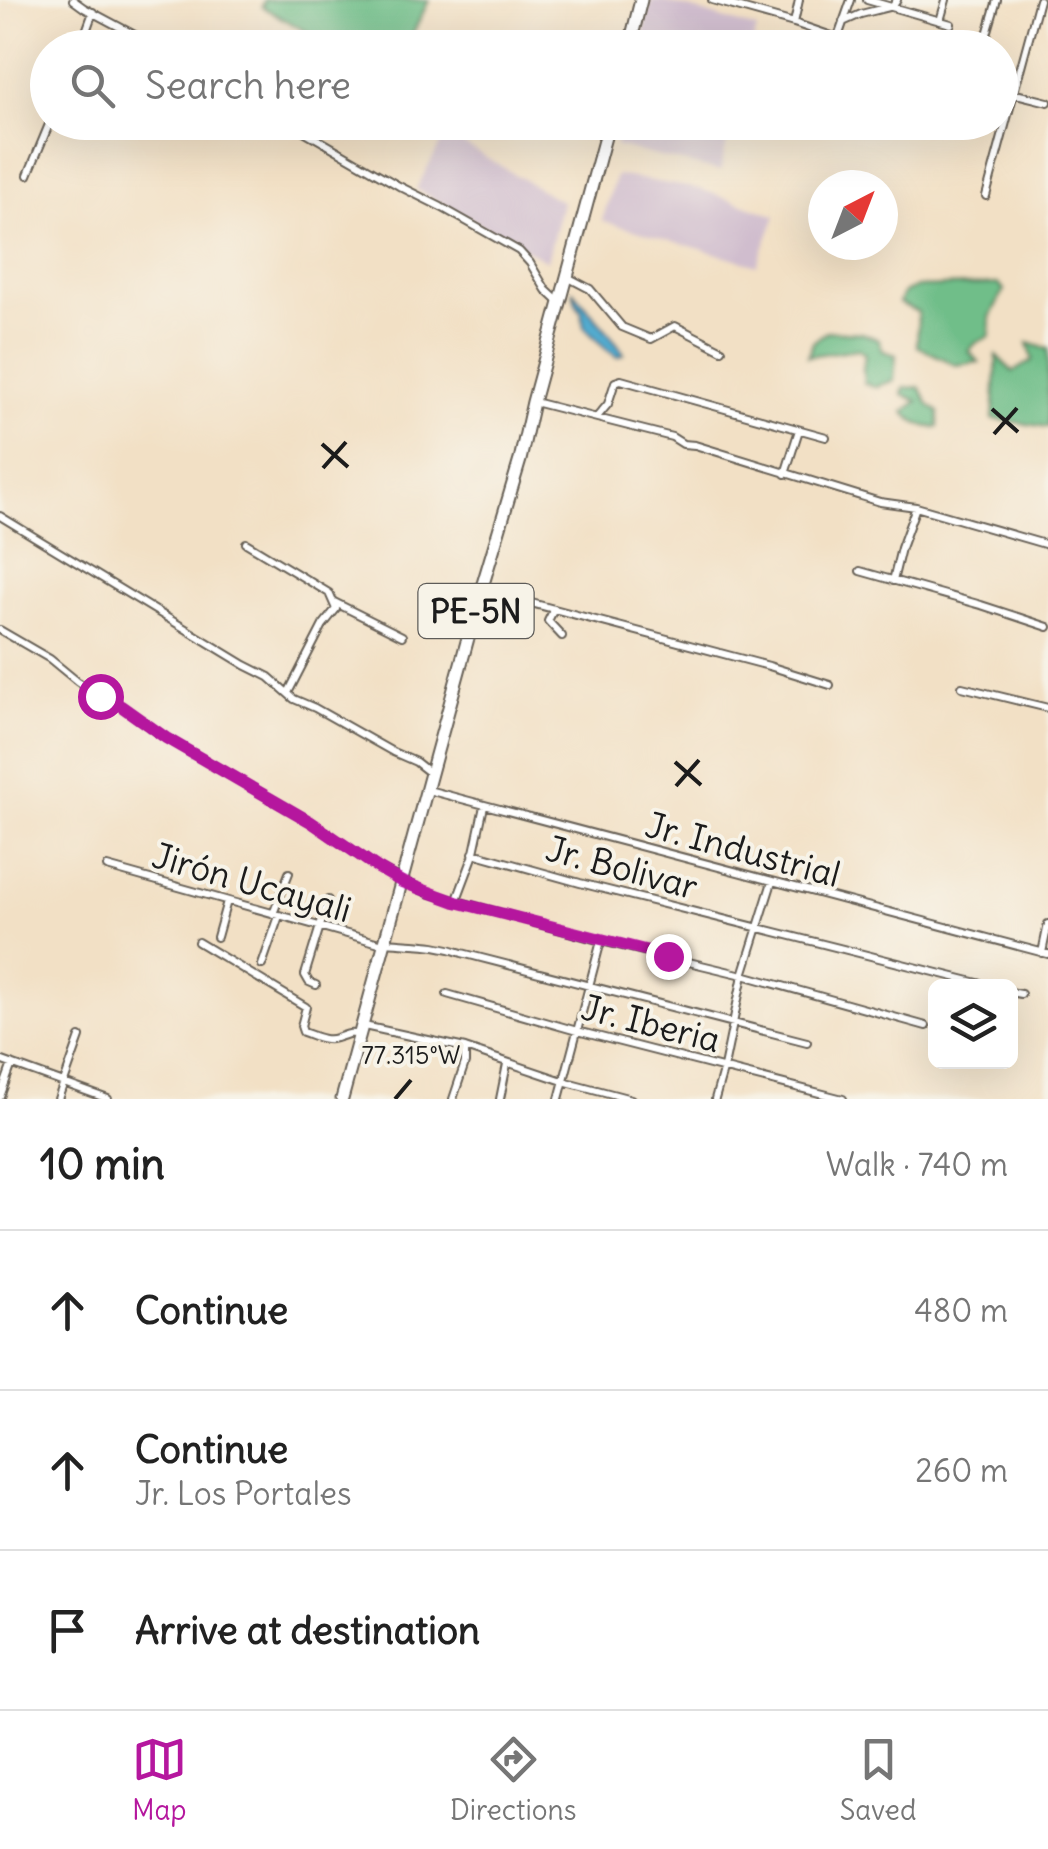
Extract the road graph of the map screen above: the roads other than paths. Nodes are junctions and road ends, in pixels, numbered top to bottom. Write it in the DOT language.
graph roads {
  1 [pos="72,0"];
  2 [pos="642,0"];
  3 [pos="712,0"];
  4 [pos="750,0"];
  5 [pos="799,0"];
  6 [pos="850,0"];
  7 [pos="867,0"];
  8 [pos="946,0"];
  9 [pos="996,0"];
  10 [pos="1038,0"];
  11 [pos="895,3"];
  12 [pos="748,10"];
  13 [pos="93,12"];
  14 [pos="940,21"];
  15 [pos="794,22"];
  16 [pos="843,22"];
  17 [pos="951,24"];
  18 [pos="86,30"];
  19 [pos="126,30"];
  20 [pos="634,30"];
  21 [pos="817,30"];
  22 [pos="840,30"];
  23 [pos="988,30"];
  24 [pos="1018,72"];
  25 [pos="1018,94"];
  26 [pos="1048,102"];
  27 [pos="43,140"];
  28 [pos="319,140"];
  29 [pos="604,140"];
  30 [pos="1000,140"];
  31 [pos="28,175"];
  32 [pos="986,196"];
  33 [pos="568,277"];
  34 [pos="560,302"];
  35 [pos="722,350"];
  36 [pos="533,402"];
  37 [pos="596,418"];
  38 [pos="799,430"];
  39 [pos="826,437"];
  40 [pos="785,474"];
  41 [pos="916,508"];
  42 [pos="1,520"];
  43 [pos="246,543"];
  44 [pos="1048,545"];
  45 [pos="860,572"];
  46 [pos="893,582"];
  47 [pos="481,589"];
  48 [pos="332,601"];
  49 [pos="554,609"];
  50 [pos="1048,627"];
  51 [pos="0,630"];
  52 [pos="402,636"];
  53 [pos="562,636"];
  54 [pos="830,685"];
  55 [pos="962,687"];
  56 [pos="288,693"];
  57 [pos="1048,708"];
  58 [pos="431,774"];
  59 [pos="427,790"];
  60 [pos="484,806"];
  61 [pos="474,853"];
  62 [pos="107,866"];
  63 [pos="290,873"];
  64 [pos="402,882"];
  65 [pos="772,882"];
  66 [pos="328,900"];
  67 [pos="227,901"];
  68 [pos="456,902"];
  69 [pos="276,915"];
  70 [pos="1048,924"];
  71 [pos="320,928"];
  72 [pos="758,929"];
  73 [pos="216,937"];
  74 [pos="601,941"];
  75 [pos="198,942"];
  76 [pos="385,943"];
  77 [pos="1045,953"];
  78 [pos="262,965"];
  79 [pos="743,975"];
  80 [pos="962,979"];
  81 [pos="316,985"];
  82 [pos="589,986"];
  83 [pos="1018,993"];
  84 [pos="446,994"];
  85 [pos="1021,994"];
  86 [pos="734,1024"];
  87 [pos="926,1026"];
  88 [pos="361,1030"];
  89 [pos="577,1031"];
  90 [pos="80,1037"];
  91 [pos="807,1042"];
  92 [pos="465,1048"];
  93 [pos="0,1060"];
  94 [pos="12,1064"];
  95 [pos="507,1064"];
  96 [pos="724,1067"];
  97 [pos="64,1082"];
  98 [pos="563,1082"];
  99 [pos="0,1097"];
  100 [pos="58,1099"];
  101 [pos="108,1099"];
  102 [pos="342,1099"];
  103 [pos="453,1099"];
  104 [pos="500,1099"];
  105 [pos="559,1099"];
  106 [pos="631,1099"];
  107 [pos="714,1099"];
  108 [pos="843,1099"];
  1 -- 13 [label="street"];
  2 -- 20 [label="highway"];
  3 -- 12 [label="street"];
  4 -- 12 [label="street"];
  5 -- 15 [label="street"];
  6 -- 16 [label="street"];
  7 -- 11 [label="street"];
  8 -- 14 [label="street"];
  9 -- 23 [label="street"];
  10 -- 24 [label="street"];
  11 -- 14 [label="street"];
  11 -- 16 [label="street"];
  12 -- 15 [label="street"];
  13 -- 18 [label="street"];
  13 -- 19 [label="street"];
  14 -- 17 [label="street"];
  15 -- 21 [label="street"];
  16 -- 22 [label="street"];
  25 -- 26 [label="street"];
  27 -- 31 [label="street"];
  28 -- 34 [label="street"];
  29 -- 33 [label="highway, PE-5N"];
  30 -- 32 [label="street"];
  33 -- 34 [label="highway, PE-5N"];
  33 -- 35 [label="street"];
  34 -- 36 [label="highway, PE-5N"];
  36 -- 37 [label="street"];
  36 -- 47 [label="highway, PE-5N"];
  37 -- 38 [label="street"];
  37 -- 40 [label="street"];
  38 -- 39 [label="street"];
  38 -- 40 [label="street"];
  40 -- 41 [label="street"];
  41 -- 44 [label="street"];
  41 -- 46 [label="street"];
  42 -- 56 [label="street"];
  43 -- 48 [label="street"];
  45 -- 46 [label="street"];
  46 -- 50 [label="street"];
  47 -- 49 [label="street"];
  47 -- 58 [label="highway, PE-5N"];
  48 -- 52 [label="street"];
  48 -- 56 [label="street"];
  49 -- 53 [label="street"];
  49 -- 54 [label="street"];
  51 -- 64 [label="street"];
  55 -- 57 [label="street"];
  56 -- 58 [label="street"];
  58 -- 59 [label="highway, PE-5N"];
  59 -- 60 [label="street, Jr. Industrial"];
  59 -- 64 [label="highway, PE-5N"];
  60 -- 61 [label="street"];
  60 -- 65 [label="street, Jr. Industrial"];
  61 -- 68 [label="street"];
  61 -- 72 [label="street, Jr. Bolivar"];
  62 -- 67 [label="street, Jirón Ucayali"];
  63 -- 69 [label="street"];
  64 -- 68 [label="street"];
  64 -- 76 [label="highway, PE-5N"];
  65 -- 72 [label="street"];
  65 -- 77 [label="street, Jr. Industrial"];
  66 -- 71 [label="street"];
  67 -- 69 [label="street, Jirón Ucayali"];
  67 -- 73 [label="street"];
  68 -- 74 [label="street"];
  69 -- 71 [label="street, Jirón Ucayali"];
  69 -- 78 [label="street"];
  70 -- 77 [label="street"];
  71 -- 76 [label="street, Jirón Ucayali"];
  71 -- 81 [label="street"];
  72 -- 79 [label="street"];
  72 -- 80 [label="street, Jr. Bolivar"];
  74 -- 79 [label="street"];
  74 -- 82 [label="street"];
  75 -- 88 [label="street"];
  76 -- 82 [label="street, Jirón Ucayali"];
  76 -- 88 [label="highway, PE-5N"];
  79 -- 86 [label="street"];
  79 -- 87 [label="street"];
  82 -- 86 [label="street, Jirón Ucayali"];
  82 -- 89 [label="street"];
  83 -- 85 [label="street"];
  84 -- 89 [label="street, Jr. Iberia"];
  86 -- 91 [label="street, Jirón Ucayali"];
  86 -- 96 [label="street"];
  88 -- 92 [label="street"];
  88 -- 102 [label="highway, PE-5N"];
  89 -- 96 [label="street, Jr. Iberia"];
  89 -- 98 [label="street"];
  90 -- 97 [label="street"];
  92 -- 95 [label="street"];
  92 -- 103 [label="street"];
  93 -- 94 [label="street"];
  94 -- 97 [label="street"];
  94 -- 99 [label="street"];
  95 -- 98 [label="street"];
  95 -- 104 [label="street"];
  96 -- 107 [label="street"];
  96 -- 108 [label="street, Jr. Iberia"];
  97 -- 100 [label="street"];
  97 -- 101 [label="street"];
  98 -- 105 [label="street"];
  98 -- 106 [label="street"];
}
